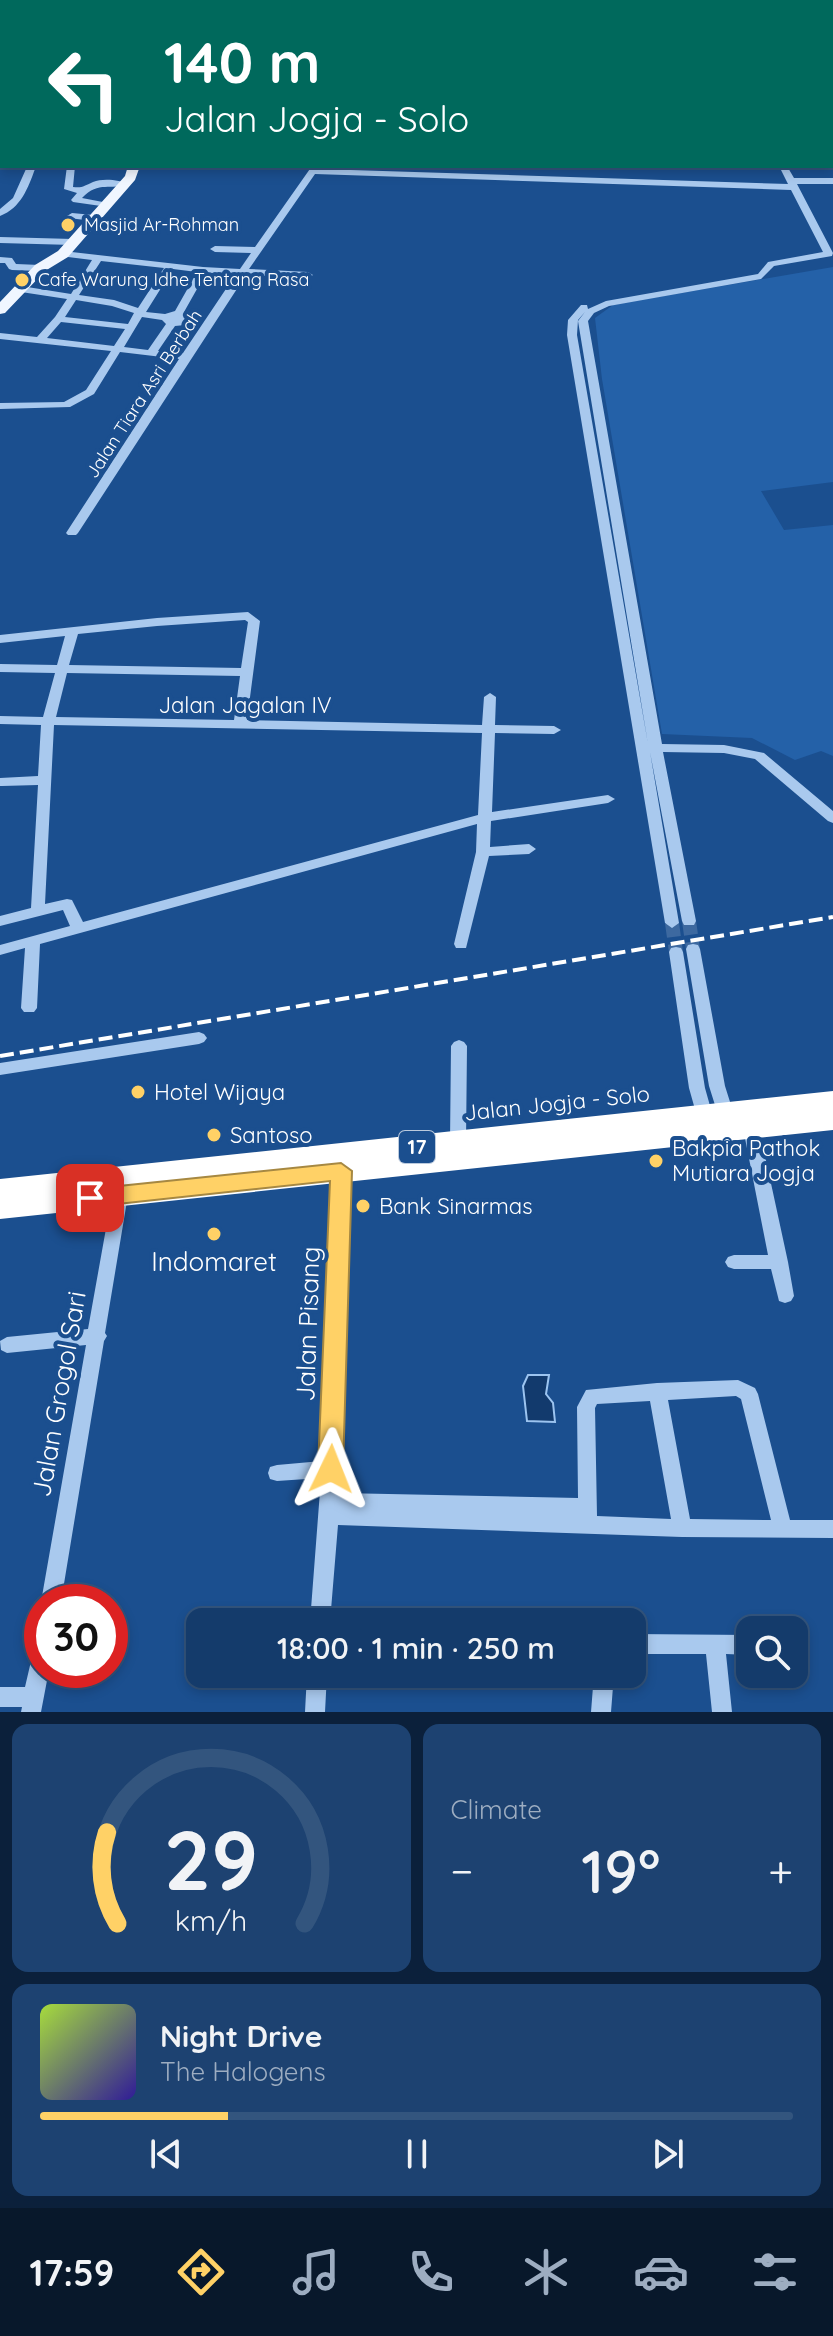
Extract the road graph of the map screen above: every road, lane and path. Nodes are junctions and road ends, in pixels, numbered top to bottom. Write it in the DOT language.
graph roads {
  1 [pos="31,168"];
  2 [pos="71,168"];
  3 [pos="133,168"];
  4 [pos="314,168"];
  5 [pos="539,168"];
  6 [pos="784,168"];
  7 [pos="538,179"];
  8 [pos="833,181"];
  9 [pos="124,184"];
  10 [pos="792,184"];
  11 [pos="84,191"];
  12 [pos="105,205"];
  13 [pos="0,213"];
  14 [pos="72,216"];
  15 [pos="93,218"];
  16 [pos="818,234"];
  17 [pos="833,234"];
  18 [pos="0,240"];
  19 [pos="68,248"];
  20 [pos="215,249"];
  21 [pos="259,250"];
  22 [pos="99,257"];
  23 [pos="0,260"];
  24 [pos="170,266"];
  25 [pos="40,268"];
  26 [pos="203,270"];
  27 [pos="244,273"];
  28 [pos="762,274"];
  29 [pos="308,275"];
  30 [pos="74,296"];
  31 [pos="8,300"];
  32 [pos="139,313"];
  33 [pos="183,316"];
  34 [pos="59,319"];
  35 [pos="168,320"];
  36 [pos="209,321"];
  37 [pos="130,327"];
  38 [pos="93,332"];
  39 [pos="0,336"];
  40 [pos="40,340"];
  41 [pos="83,345"];
  42 [pos="115,348"];
  43 [pos="151,353"];
  44 [pos="188,357"];
  45 [pos="0,406"];
  46 [pos="72,533"];
  47 [pos="612,571"];
  48 [pos="627,575"];
  49 [pos="72,632"];
  50 [pos="0,639"];
  51 [pos="0,668"];
  52 [pos="61,671"];
  53 [pos="246,672"];
  54 [pos="490,697"];
  55 [pos="0,720"];
  56 [pos="48,722"];
  57 [pos="240,725"];
  58 [pos="489,728"];
  59 [pos="554,730"];
  60 [pos="648,748"];
  61 [pos="45,780"];
  62 [pos="2,782"];
  63 [pos="608,799"];
  64 [pos="487,817"];
  65 [pos="833,818"];
  66 [pos="529,849"];
  67 [pos="483,852"];
  68 [pos="38,908"];
  69 [pos="0,921"];
  70 [pos="689,921"];
  71 [pos="672,923"];
  72 [pos="78,928"];
  73 [pos="33,941"];
  74 [pos="461,944"];
  75 [pos="693,949"];
  76 [pos="0,950"];
  77 [pos="676,952"];
  78 [pos="29,1008"];
  79 [pos="199,1038"];
  80 [pos="459,1046"];
  81 [pos="0,1069"];
  82 [pos="833,1102"];
  83 [pos="833,1119"];
  84 [pos="724,1124"];
  85 [pos="458,1142"];
  86 [pos="341,1171"];
  87 [pos="0,1190"];
  88 [pos="120,1195"];
  89 [pos="0,1207"];
  90 [pos="734,1262"];
  91 [pos="779,1262"];
  92 [pos="785,1296"];
  93 [pos="98,1336"];
  94 [pos="7,1345"];
  95 [pos="657,1391"];
  96 [pos="331,1469"];
  97 [pos="277,1473"];
  98 [pos="329,1508"];
  99 [pos="588,1516"];
  100 [pos="682,1528"];
  101 [pos="783,1528"];
  102 [pos="833,1529"];
  103 [pos="54,1584"];
  104 [pos="321,1608"];
  105 [pos="646,1644"];
  106 [pos="715,1644"];
  107 [pos="736,1645"];
  108 [pos="316,1688"];
  109 [pos="603,1688"];
  110 [pos="0,1697"];
  111 [pos="33,1704"];
  112 [pos="315,1712"];
  113 [pos="601,1712"];
  114 [pos="722,1712"];
  1 -- 13 [label="street"];
  2 -- 11 [label="street"];
  3 -- 9 [label="main road"];
  4 -- 7 [label="street"];
  4 -- 21 [label="street, Jalan Tiara Asri Berbah"];
  5 -- 7 [label="street"];
  6 -- 10 [label="street"];
  7 -- 10 [label="street"];
  8 -- 10 [label="street"];
  9 -- 11 [label="street"];
  9 -- 12 [label="main road"];
  10 -- 16 [label="street"];
  11 -- 12 [label="street"];
  12 -- 15 [label="main road"];
  14 -- 15 [label="street"];
  15 -- 19 [label="main road"];
  16 -- 17 [label="street"];
  16 -- 28 [label="street"];
  18 -- 19 [label="street"];
  19 -- 22 [label="street"];
  19 -- 25 [label="main road"];
  20 -- 21 [label="street"];
  21 -- 27 [label="street, Jalan Tiara Asri Berbah"];
  22 -- 24 [label="street"];
  22 -- 30 [label="street"];
  23 -- 25 [label="street"];
  24 -- 26 [label="street"];
  24 -- 32 [label="street"];
  25 -- 31 [label="main road"];
  26 -- 27 [label="street"];
  26 -- 33 [label="street"];
  27 -- 29 [label="street"];
  27 -- 36 [label="street, Jalan Tiara Asri Berbah"];
  28 -- 47 [label="street"];
  28 -- 48 [label="street"];
  30 -- 31 [label="street"];
  30 -- 32 [label="street"];
  30 -- 34 [label="street"];
  32 -- 35 [label="street"];
  32 -- 37 [label="street"];
  33 -- 35 [label="street"];
  33 -- 36 [label="street"];
  34 -- 37 [label="street"];
  34 -- 40 [label="street"];
  35 -- 43 [label="street"];
  36 -- 44 [label="street, Jalan Tiara Asri Berbah"];
  37 -- 42 [label="street"];
  38 -- 41 [label="street"];
  39 -- 40 [label="street"];
  40 -- 41 [label="street"];
  41 -- 42 [label="street"];
  42 -- 43 [label="street"];
  42 -- 45 [label="street"];
  43 -- 44 [label="street"];
  44 -- 46 [label="street, Jalan Tiara Asri Berbah"];
  47 -- 48 [label="street"];
  47 -- 60 [label="street"];
  48 -- 60 [label="street"];
  49 -- 50 [label="street"];
  49 -- 52 [label="street"];
  49 -- 53 [label="street"];
  51 -- 52 [label="street"];
  52 -- 53 [label="street"];
  52 -- 56 [label="street"];
  53 -- 57 [label="street"];
  54 -- 58 [label="street"];
  55 -- 56 [label="street, Jalan Jagalan IV"];
  56 -- 57 [label="street, Jalan Jagalan IV"];
  56 -- 61 [label="street"];
  57 -- 58 [label="street, Jalan Jagalan IV"];
  58 -- 59 [label="street, Jalan Jagalan IV"];
  58 -- 64 [label="street"];
  60 -- 65 [label="street"];
  60 -- 70 [label="street"];
  60 -- 71 [label="street"];
  61 -- 62 [label="street"];
  61 -- 68 [label="street"];
  63 -- 64 [label="street"];
  64 -- 67 [label="street"];
  64 -- 72 [label="street"];
  66 -- 67 [label="street"];
  67 -- 74 [label="street"];
  68 -- 69 [label="street"];
  68 -- 72 [label="street"];
  72 -- 73 [label="street"];
  73 -- 76 [label="street"];
  73 -- 78 [label="street"];
  75 -- 84 [label="street"];
  77 -- 84 [label="street"];
  79 -- 81 [label="street"];
  80 -- 85 [label="street"];
  82 -- 84 [label="highway, Jalan Jogja - Solo / 17"];
  83 -- 84 [label="highway, Jalan Jogja - Solo / 17"];
  84 -- 85 [label="highway, Jalan Jogja - Solo / 17"];
  84 -- 86 [label="highway, Jalan Jogja - Solo / 17"];
  84 -- 91 [label="street"];
  85 -- 87 [label="highway, Jalan Jogja - Solo / 17"];
  86 -- 88 [label="highway, Jalan Jogja - Solo / 17"];
  86 -- 96 [label="street, Jalan Pisang"];
  88 -- 89 [label="highway, Jalan Jogja - Solo / 17"];
  88 -- 93 [label="street, Jalan Grogol Sari"];
  90 -- 91 [label="street"];
  91 -- 92 [label="street"];
  93 -- 94 [label="street"];
  93 -- 103 [label="street, Jalan Grogol Sari"];
  95 -- 99 [label="street"];
  95 -- 100 [label="street"];
  95 -- 101 [label="street"];
  96 -- 97 [label="street"];
  96 -- 98 [label="street, Jalan Pisang"];
  98 -- 99 [label="street"];
  98 -- 104 [label="street, Jalan Pisang"];
  99 -- 100 [label="street"];
  100 -- 101 [label="street"];
  101 -- 102 [label="street"];
  105 -- 106 [label="street"];
  106 -- 107 [label="street"];
  106 -- 114 [label="street"];
  108 -- 112 [label="street"];
  109 -- 113 [label="street"];
  110 -- 111 [label="street"];
}
